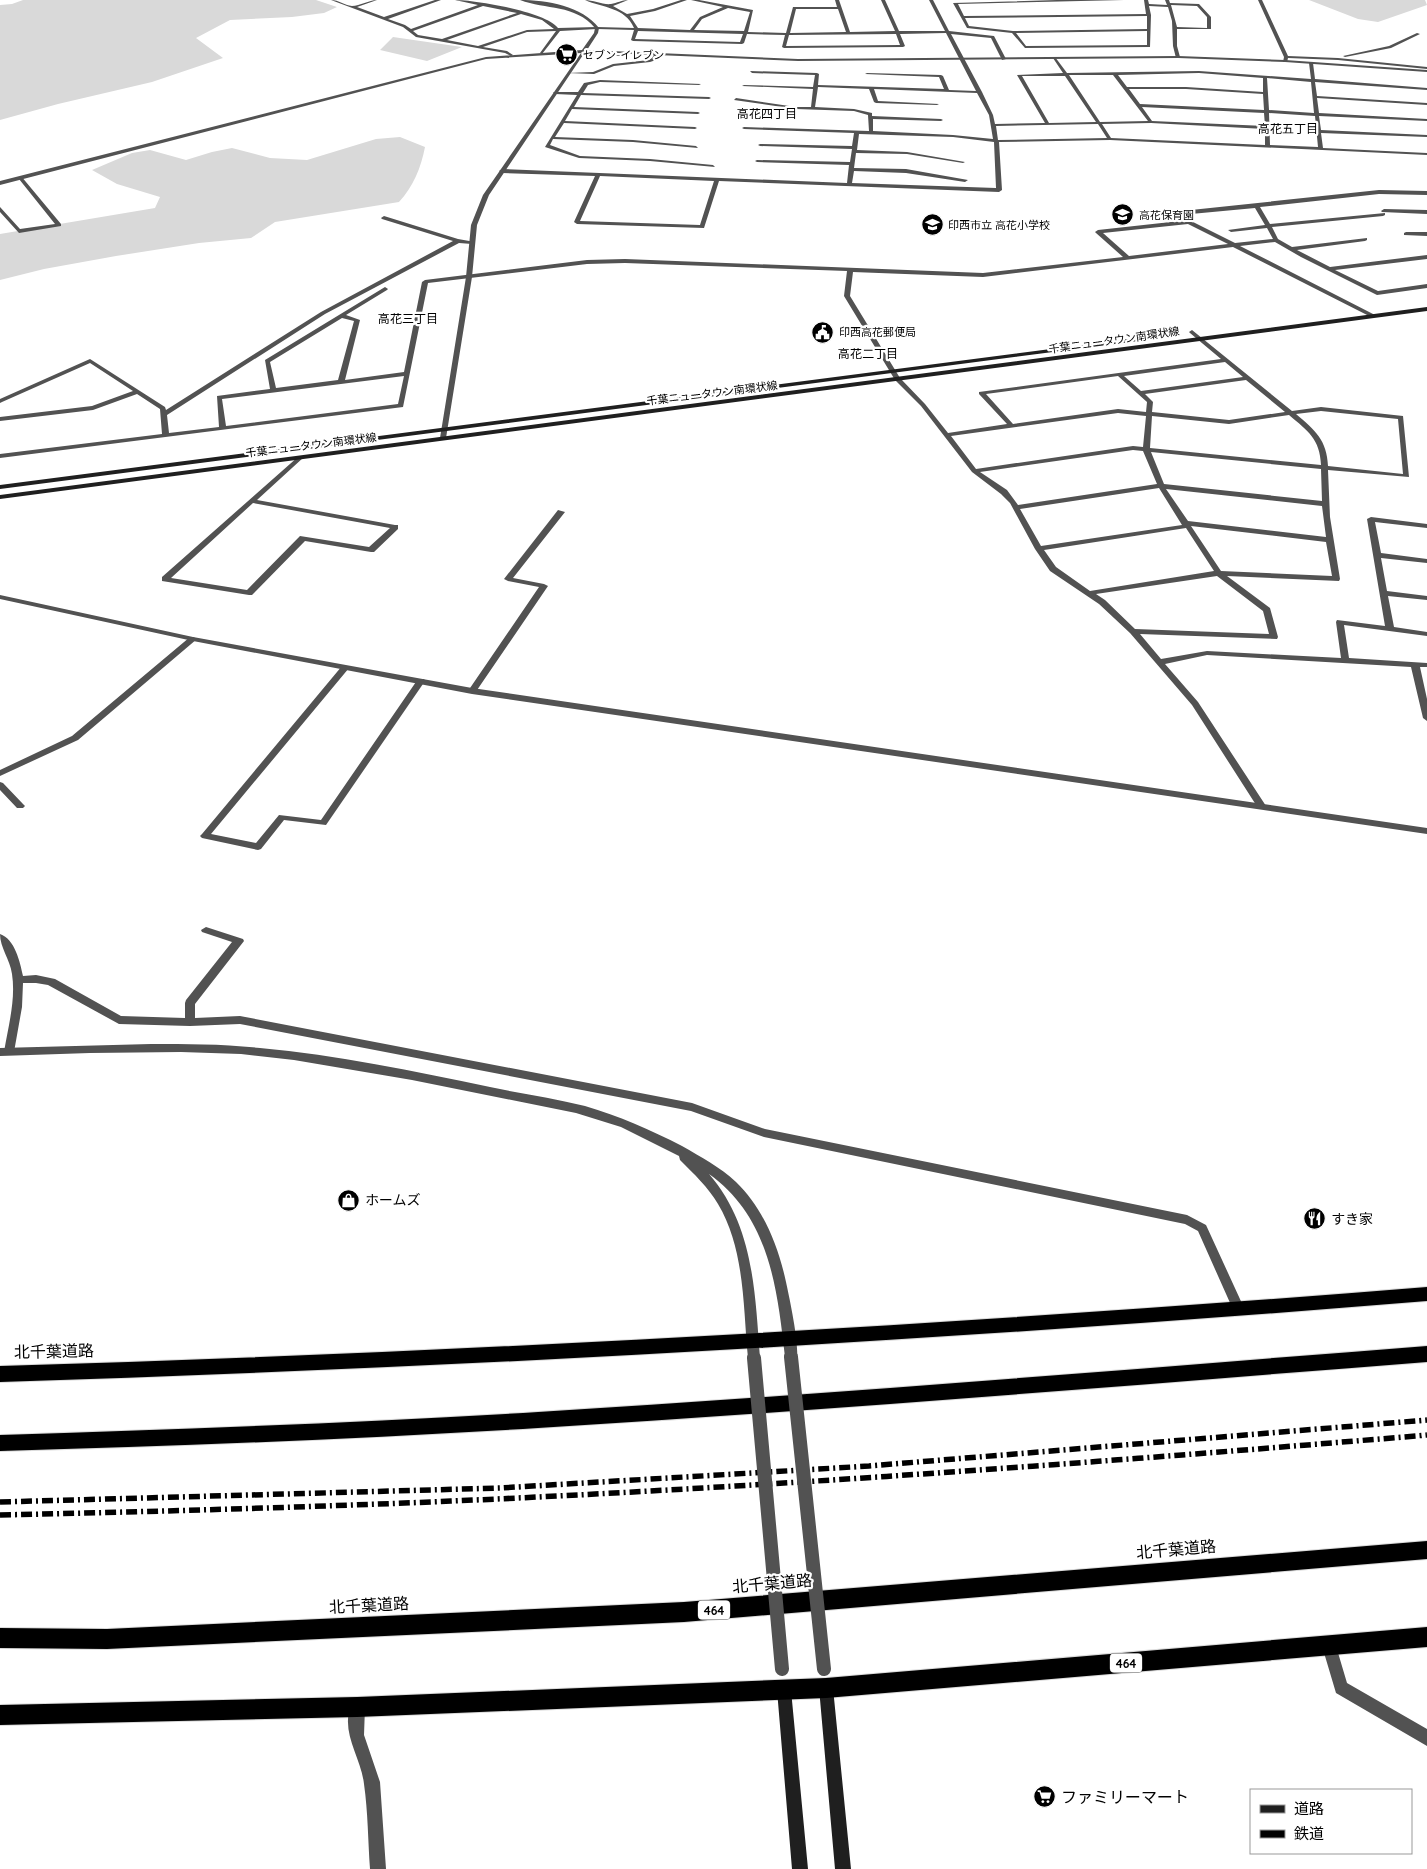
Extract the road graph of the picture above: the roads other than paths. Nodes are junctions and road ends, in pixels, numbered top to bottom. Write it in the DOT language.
graph roads {
  1 [pos="333,0"];
  2 [pos="375,0"];
  3 [pos="439,0"];
  4 [pos="457,0"];
  5 [pos="522,0"];
  6 [pos="588,0"];
  7 [pos="626,0"];
  8 [pos="685,0"];
  9 [pos="693,0"];
  10 [pos="837,0"];
  11 [pos="883,0"];
  12 [pos="931,0"];
  13 [pos="1122,0"];
  14 [pos="1260,0"];
  15 [pos="1146,3"];
  16 [pos="1168,3"];
  17 [pos="483,5"];
  18 [pos="610,6"];
  19 [pos="727,6"];
  20 [pos="354,7"];
  21 [pos="838,8"];
  22 [pos="520,13"];
  23 [pos="626,15"];
  24 [pos="1149,15"];
  25 [pos="963,17"];
  26 [pos="384,19"];
  27 [pos="597,28"];
  28 [pos="1175,28"];
  29 [pos="558,29"];
  30 [pos="636,29"];
  31 [pos="690,30"];
  32 [pos="1149,30"];
  33 [pos="409,31"];
  34 [pos="745,32"];
  35 [pos="897,32"];
  36 [pos="947,32"];
  37 [pos="1013,32"];
  38 [pos="848,33"];
  39 [pos="787,34"];
  40 [pos="1418,34"];
  41 [pos="440,41"];
  42 [pos="1090,47"];
  43 [pos="478,48"];
  44 [pos="585,51"];
  45 [pos="542,53"];
  46 [pos="657,54"];
  47 [pos="511,55"];
  48 [pos="1097,57"];
  49 [pos="1178,57"];
  50 [pos="1004,58"];
  51 [pos="1055,58"];
  52 [pos="961,59"];
  53 [pos="1286,59"];
  54 [pos="1342,59"];
  55 [pos="1311,63"];
  56 [pos="1427,70"];
  57 [pos="752,72"];
  58 [pos="569,73"];
  59 [pos="1114,73"];
  60 [pos="867,74"];
  61 [pos="1066,74"];
  62 [pos="1265,76"];
  63 [pos="1314,80"];
  64 [pos="699,84"];
  65 [pos="744,86"];
  66 [pos="816,87"];
  67 [pos="871,88"];
  68 [pos="1125,88"];
  69 [pos="1427,89"];
  70 [pos="948,91"];
  71 [pos="980,92"];
  72 [pos="555,93"];
  73 [pos="1266,93"];
  74 [pos="580,94"];
  75 [pos="1316,96"];
  76 [pos="709,98"];
  77 [pos="736,99"];
  78 [pos="937,104"];
  79 [pos="1427,104"];
  80 [pos="1138,105"];
  81 [pos="571,108"];
  82 [pos="813,109"];
  83 [pos="1267,111"];
  84 [pos="698,113"];
  85 [pos="1318,113"];
  86 [pos="870,117"];
  87 [pos="941,120"];
  88 [pos="1427,120"];
  89 [pos="562,122"];
  90 [pos="1151,122"];
  91 [pos="1100,123"];
  92 [pos="1048,124"];
  93 [pos="994,125"];
  94 [pos="695,128"];
  95 [pos="744,128"];
  96 [pos="1268,128"];
  97 [pos="1319,130"];
  98 [pos="857,132"];
  99 [pos="871,133"];
  100 [pos="1427,136"];
  101 [pos="552,138"];
  102 [pos="1110,139"];
  103 [pos="996,141"];
  104 [pos="760,145"];
  105 [pos="1268,147"];
  106 [pos="696,148"];
  107 [pos="854,149"];
  108 [pos="1321,149"];
  109 [pos="1427,154"];
  110 [pos="585,157"];
  111 [pos="757,161"];
  112 [pos="963,162"];
  113 [pos="713,166"];
  114 [pos="852,167"];
  115 [pos="502,171"];
  116 [pos="579,174"];
  117 [pos="598,174"];
  118 [pos="21,178"];
  119 [pos="717,179"];
  120 [pos="965,180"];
  121 [pos="0,183"];
  122 [pos="849,184"];
  123 [pos="1427,193"];
  124 [pos="1257,206"];
  125 [pos="0,210"];
  126 [pos="1191,212"];
  127 [pos="1427,212"];
  128 [pos="384,218"];
  129 [pos="1268,227"];
  130 [pos="1231,230"];
  131 [pos="1406,234"];
  132 [pos="1427,234"];
  133 [pos="1276,240"];
  134 [pos="1365,240"];
  135 [pos="458,241"];
  136 [pos="472,242"];
  137 [pos="1236,246"];
  138 [pos="1290,249"];
  139 [pos="1427,257"];
  140 [pos="1128,258"];
  141 [pos="1329,269"];
  142 [pos="850,271"];
  143 [pos="469,276"];
  144 [pos="376,285"];
  145 [pos="1427,286"];
  146 [pos="1427,302"];
  147 [pos="1427,309"];
  148 [pos="1363,310"];
  149 [pos="341,316"];
  150 [pos="1373,316"];
  151 [pos="1192,332"];
  152 [pos="1199,338"];
  153 [pos="1225,360"];
  154 [pos="407,374"];
  155 [pos="1119,374"];
  156 [pos="894,375"];
  157 [pos="1247,378"];
  158 [pos="341,382"];
  159 [pos="273,390"];
  160 [pos="138,392"];
  161 [pos="1139,393"];
  162 [pos="0,401"];
  163 [pos="164,414"];
  164 [pos="1149,414"];
  165 [pos="1291,414"];
  166 [pos="0,419"];
  167 [pos="1012,426"];
  168 [pos="224,428"];
  169 [pos="444,430"];
  170 [pos="946,435"];
  171 [pos="166,436"];
  172 [pos="443,438"];
  173 [pos="1146,449"];
  174 [pos="0,456"];
  175 [pos="301,457"];
  176 [pos="1325,468"];
  177 [pos="974,471"];
  178 [pos="1160,486"];
  179 [pos="0,487"];
  180 [pos="0,496"];
  181 [pos="252,501"];
  182 [pos="1326,504"];
  183 [pos="1016,507"];
  184 [pos="562,512"];
  185 [pos="1186,525"];
  186 [pos="1427,526"];
  187 [pos="1330,540"];
  188 [pos="1039,550"];
  189 [pos="1378,555"];
  190 [pos="1427,561"];
  191 [pos="1218,574"];
  192 [pos="1090,593"];
  193 [pos="1384,593"];
  194 [pos="0,597"];
  195 [pos="1427,598"];
  196 [pos="1390,629"];
  197 [pos="1133,630"];
  198 [pos="1427,634"];
  199 [pos="193,638"];
  200 [pos="1345,660"];
  201 [pos="1160,662"];
  202 [pos="1415,664"];
  203 [pos="1427,665"];
  204 [pos="345,668"];
  205 [pos="421,681"];
  206 [pos="472,690"];
  207 [pos="1427,718"];
  208 [pos="0,774"];
  209 [pos="0,785"];
  210 [pos="20,806"];
  211 [pos="1261,806"];
  212 [pos="1427,831"];
  213 [pos="206,930"];
  214 [pos="0,937"];
  215 [pos="19,980"];
  216 [pos="190,1022"];
  217 [pos="5,1052"];
  218 [pos="666,1142"];
  219 [pos="1427,1294"];
  220 [pos="1239,1310"];
  221 [pos="790,1348"];
  222 [pos="754,1350"];
  223 [pos="1427,1354"];
  224 [pos="0,1374"];
  225 [pos="0,1443"];
  226 [pos="1427,1550"];
  227 [pos="1427,1637"];
  228 [pos="0,1638"];
  229 [pos="1329,1646"];
  230 [pos="825,1678"];
  231 [pos="784,1690"];
  232 [pos="357,1707"];
  233 [pos="0,1715"];
  234 [pos="1427,1738"];
  235 [pos="378,1869"];
  236 [pos="800,1869"];
  237 [pos="843,1869"];
  1 -- 20 [label="street"];
  2 -- 20 [label="street"];
  3 -- 26 [label="street"];
  4 -- 17 [label="street"];
  5 -- 27 [label="street"];
  6 -- 18 [label="street"];
  7 -- 18 [label="street"];
  8 -- 23 [label="street"];
  9 -- 19 [label="street"];
  10 -- 21 [label="street"];
  11 -- 35 [label="street"];
  12 -- 36 [label="street"];
  13 -- 25 [label="street"];
  14 -- 53 [label="street"];
  15 -- 16 [label="street"];
  15 -- 24 [label="street"];
  16 -- 28 [label="street"];
  16 -- 28 [label="street"];
  17 -- 22 [label="street"];
  17 -- 33 [label="street"];
  18 -- 23 [label="street"];
  19 -- 31 [label="street"];
  19 -- 34 [label="street"];
  20 -- 26 [label="street"];
  21 -- 38 [label="street"];
  21 -- 39 [label="street"];
  22 -- 29 [label="street"];
  22 -- 41 [label="street"];
  23 -- 30 [label="street"];
  24 -- 25 [label="street"];
  24 -- 32 [label="street"];
  25 -- 37 [label="street"];
  26 -- 33 [label="street"];
  27 -- 29 [label="street"];
  27 -- 30 [label="street"];
  27 -- 44 [label="street"];
  28 -- 49 [label="street"];
  29 -- 43 [label="street"];
  29 -- 45 [label="street"];
  30 -- 31 [label="street"];
  30 -- 34 [label="street"];
  31 -- 34 [label="street"];
  32 -- 37 [label="street"];
  32 -- 42 [label="street"];
  33 -- 41 [label="street"];
  34 -- 39 [label="street"];
  35 -- 36 [label="street"];
  35 -- 38 [label="street"];
  35 -- 39 [label="street"];
  36 -- 50 [label="street"];
  36 -- 52 [label="street"];
  37 -- 42 [label="street"];
  38 -- 39 [label="street"];
  40 -- 54 [label="street"];
  41 -- 43 [label="street"];
  42 -- 48 [label="street"];
  43 -- 47 [label="street"];
  44 -- 45 [label="street"];
  44 -- 46 [label="street"];
  44 -- 58 [label="street"];
  45 -- 47 [label="street"];
  46 -- 52 [label="street"];
  46 -- 58 [label="street"];
  47 -- 118 [label="street"];
  48 -- 49 [label="street"];
  48 -- 51 [label="street"];
  49 -- 53 [label="street"];
  50 -- 51 [label="street"];
  50 -- 52 [label="street"];
  51 -- 61 [label="street"];
  52 -- 71 [label="street"];
  53 -- 54 [label="street"];
  53 -- 55 [label="street"];
  54 -- 56 [label="street"];
  55 -- 56 [label="street"];
  55 -- 63 [label="street"];
  57 -- 66 [label="street"];
  58 -- 72 [label="street"];
  59 -- 61 [label="street"];
  59 -- 62 [label="street"];
  59 -- 68 [label="street"];
  60 -- 70 [label="street"];
  61 -- 91 [label="street"];
  61 -- 92 [label="street"];
  62 -- 63 [label="street"];
  62 -- 73 [label="street"];
  63 -- 69 [label="street"];
  63 -- 75 [label="street"];
  64 -- 74 [label="street"];
  65 -- 66 [label="street"];
  66 -- 67 [label="street"];
  66 -- 82 [label="street"];
  67 -- 70 [label="street"];
  67 -- 78 [label="street"];
  68 -- 73 [label="street"];
  68 -- 80 [label="street"];
  70 -- 71 [label="street"];
  71 -- 93 [label="street"];
  72 -- 74 [label="street"];
  72 -- 115 [label="street"];
  73 -- 83 [label="street"];
  74 -- 76 [label="street"];
  74 -- 81 [label="street"];
  75 -- 79 [label="street"];
  75 -- 85 [label="street"];
  77 -- 82 [label="street"];
  80 -- 83 [label="street"];
  80 -- 90 [label="street"];
  81 -- 84 [label="street"];
  81 -- 89 [label="street"];
  82 -- 86 [label="street"];
  83 -- 85 [label="street"];
  83 -- 96 [label="street"];
  85 -- 88 [label="street"];
  85 -- 97 [label="street"];
  86 -- 87 [label="street"];
  86 -- 99 [label="street"];
  89 -- 94 [label="street"];
  89 -- 101 [label="street"];
  90 -- 91 [label="street"];
  90 -- 96 [label="street"];
  91 -- 92 [label="street"];
  91 -- 102 [label="street"];
  92 -- 93 [label="street"];
  93 -- 103 [label="street"];
  95 -- 98 [label="street"];
  96 -- 105 [label="street"];
  97 -- 100 [label="street"];
  97 -- 108 [label="street"];
  98 -- 99 [label="street"];
  98 -- 107 [label="street"];
  99 -- 103 [label="street"];
  101 -- 106 [label="street"];
  101 -- 110 [label="street"];
  102 -- 103 [label="street"];
  102 -- 105 [label="street"];
  103 -- 122 [label="street"];
  104 -- 107 [label="street"];
  105 -- 108 [label="street"];
  107 -- 112 [label="street"];
  107 -- 114 [label="street"];
  108 -- 109 [label="street"];
  110 -- 113 [label="street"];
  110 -- 116 [label="street"];
  111 -- 114 [label="street"];
  114 -- 120 [label="street"];
  114 -- 122 [label="street"];
  115 -- 116 [label="street"];
  115 -- 136 [label="street"];
  116 -- 117 [label="street"];
  117 -- 119 [label="street"];
  117 -- 119 [label="street"];
  118 -- 121 [label="street"];
  118 -- 125 [label="street"];
  119 -- 122 [label="street"];
  123 -- 124 [label="street"];
  124 -- 126 [label="street"];
  124 -- 129 [label="street"];
  127 -- 129 [label="street"];
  128 -- 135 [label="street"];
  129 -- 130 [label="street"];
  129 -- 133 [label="street"];
  131 -- 132 [label="street"];
  133 -- 137 [label="street"];
  133 -- 138 [label="street"];
  134 -- 138 [label="street"];
  135 -- 136 [label="street"];
  135 -- 144 [label="street"];
  136 -- 143 [label="street"];
  137 -- 140 [label="street"];
  137 -- 140 [label="street"];
  137 -- 148 [label="street"];
  138 -- 141 [label="street"];
  139 -- 141 [label="street"];
  140 -- 142 [label="street"];
  141 -- 145 [label="street"];
  142 -- 143 [label="street"];
  142 -- 156 [label="street"];
  143 -- 154 [label="street"];
  143 -- 169 [label="street"];
  144 -- 149 [label="street"];
  144 -- 163 [label="street"];
  146 -- 148 [label="main road, 千葉ニュータウン南環状線"];
  147 -- 150 [label="main road, 千葉ニュータウン南環状線"];
  148 -- 150 [label="street"];
  148 -- 151 [label="main road, 千葉ニュータウン南環状線"];
  149 -- 158 [label="street"];
  149 -- 159 [label="street"];
  150 -- 152 [label="main road, 千葉ニュータウン南環状線"];
  151 -- 152 [label="street"];
  151 -- 156 [label="main road, 千葉ニュータウン南環状線"];
  152 -- 153 [label="street"];
  152 -- 156 [label="main road, 千葉ニュータウン南環状線"];
  153 -- 155 [label="street"];
  153 -- 157 [label="street"];
  154 -- 158 [label="street"];
  154 -- 168 [label="street"];
  155 -- 161 [label="street"];
  155 -- 167 [label="street"];
  156 -- 169 [label="main road, 千葉ニュータウン南環状線"];
  156 -- 170 [label="street"];
  156 -- 172 [label="main road, 千葉ニュータウン南環状線"];
  157 -- 161 [label="street"];
  157 -- 165 [label="street"];
  158 -- 159 [label="street"];
  159 -- 168 [label="street"];
  160 -- 162 [label="street"];
  160 -- 163 [label="street"];
  160 -- 166 [label="street"];
  161 -- 164 [label="street"];
  163 -- 171 [label="street"];
  164 -- 165 [label="street"];
  164 -- 167 [label="street"];
  164 -- 173 [label="street"];
  165 -- 176 [label="street"];
  165 -- 176 [label="street"];
  167 -- 170 [label="street"];
  168 -- 171 [label="street"];
  169 -- 172 [label="street"];
  169 -- 179 [label="main road, 千葉ニュータウン南環状線"];
  170 -- 177 [label="street"];
  171 -- 174 [label="street"];
  172 -- 175 [label="main road, 千葉ニュータウン南環状線"];
  173 -- 176 [label="street"];
  173 -- 177 [label="street"];
  173 -- 178 [label="street"];
  175 -- 180 [label="main road, 千葉ニュータウン南環状線"];
  175 -- 181 [label="street"];
  176 -- 182 [label="street"];
  177 -- 183 [label="street"];
  178 -- 182 [label="street"];
  178 -- 183 [label="street"];
  178 -- 185 [label="street"];
  181 -- 181 [label="street"];
  182 -- 187 [label="street"];
  183 -- 188 [label="street"];
  184 -- 206 [label="street"];
  185 -- 187 [label="street"];
  185 -- 188 [label="street"];
  185 -- 191 [label="street"];
  186 -- 189 [label="street"];
  187 -- 191 [label="street"];
  188 -- 192 [label="street"];
  189 -- 190 [label="street"];
  189 -- 193 [label="street"];
  191 -- 192 [label="street"];
  191 -- 197 [label="street"];
  192 -- 197 [label="street"];
  193 -- 195 [label="street"];
  193 -- 196 [label="street"];
  194 -- 199 [label="street"];
  196 -- 198 [label="street"];
  196 -- 200 [label="street"];
  197 -- 201 [label="street"];
  199 -- 204 [label="street"];
  199 -- 208 [label="street"];
  200 -- 201 [label="street"];
  200 -- 202 [label="street"];
  201 -- 211 [label="street"];
  202 -- 203 [label="street"];
  202 -- 207 [label="street"];
  204 -- 205 [label="street"];
  204 -- 205 [label="street"];
  205 -- 206 [label="street"];
  206 -- 211 [label="street"];
  209 -- 210 [label="street"];
  211 -- 212 [label="street"];
  213 -- 216 [label="street"];
  214 -- 215 [label="street"];
  215 -- 216 [label="street"];
  215 -- 217 [label="street"];
  216 -- 220 [label="street"];
  217 -- 218 [label="street"];
  218 -- 221 [label="street"];
  218 -- 222 [label="street"];
  219 -- 220 [label="highway, 北千葉道路"];
  220 -- 221 [label="highway, 北千葉道路"];
  221 -- 222 [label="highway, 北千葉道路"];
  221 -- 230 [label="street, bridge"];
  222 -- 224 [label="highway, 北千葉道路"];
  222 -- 231 [label="street, bridge"];
  223 -- 225 [label="highway"];
  226 -- 228 [label="highway, 北千葉道路 / 464"];
  227 -- 229 [label="highway, 464"];
  229 -- 230 [label="highway, 464"];
  229 -- 234 [label="street"];
  230 -- 231 [label="highway, 464"];
  230 -- 237 [label="main road"];
  231 -- 232 [label="highway, 464"];
  231 -- 236 [label="main road"];
  232 -- 233 [label="highway, 464"];
  232 -- 235 [label="street"];
}
